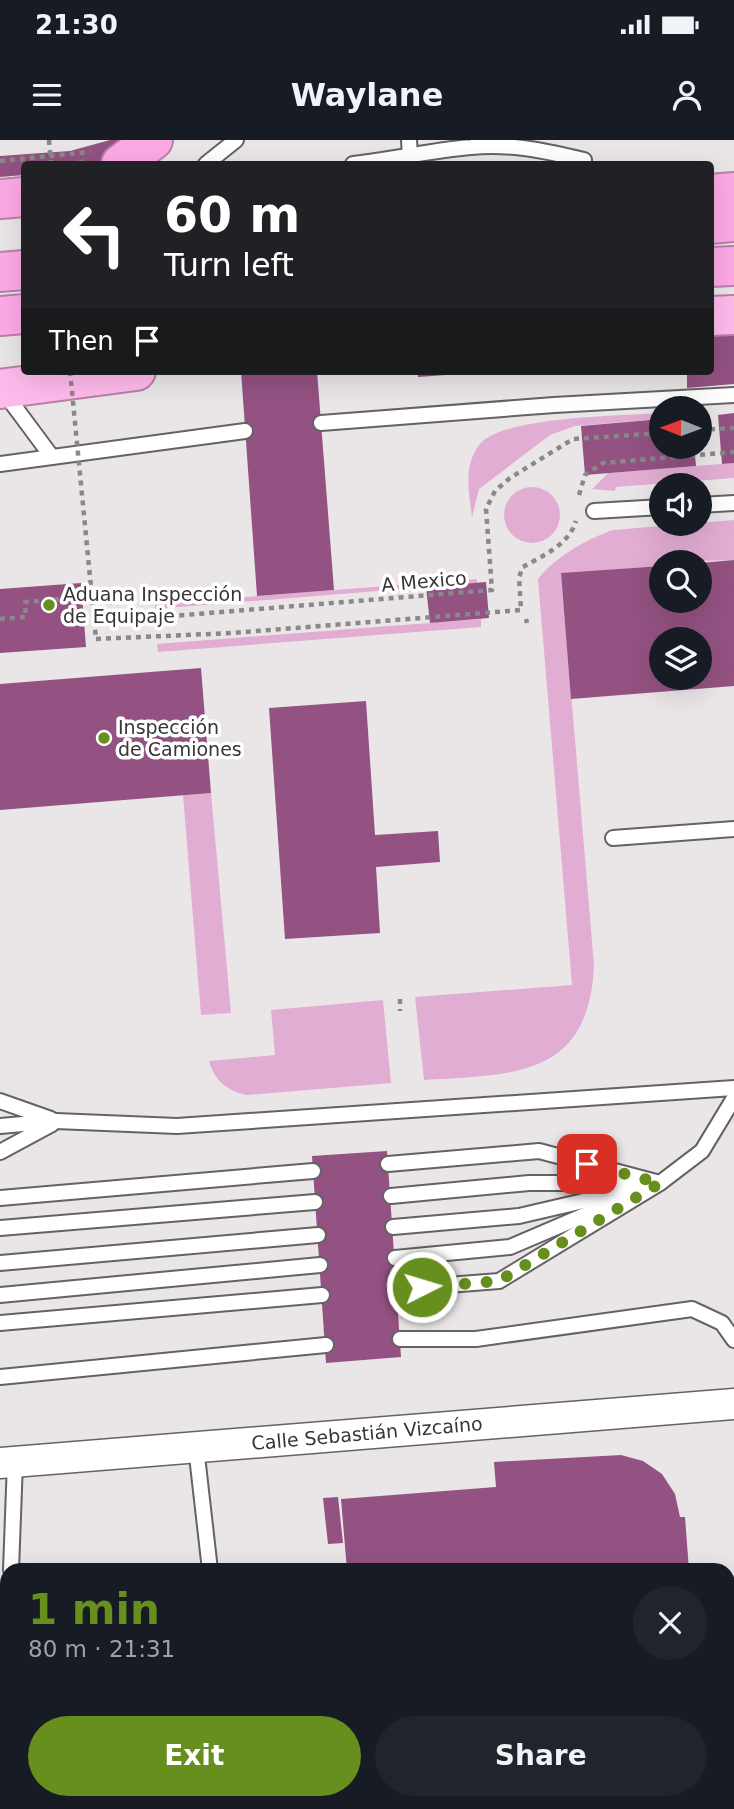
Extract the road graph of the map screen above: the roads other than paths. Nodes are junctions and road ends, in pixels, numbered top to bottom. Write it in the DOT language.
graph roads {
  1 [pos="153,140"];
  2 [pos="236,140"];
  3 [pos="409,140"];
  4 [pos="109,157"];
  5 [pos="410,157"];
  6 [pos="584,160"];
  7 [pos="210,161"];
  8 [pos="377,161"];
  9 [pos="734,192"];
  10 [pos="714,194"];
  11 [pos="21,197"];
  12 [pos="0,199"];
  13 [pos="734,222"];
  14 [pos="714,224"];
  15 [pos="21,244"];
  16 [pos="0,245"];
  17 [pos="734,266"];
  18 [pos="714,267"];
  19 [pos="21,271"];
  20 [pos="0,272"];
  21 [pos="21,314"];
  22 [pos="734,314"];
  23 [pos="0,316"];
  24 [pos="714,316"];
  25 [pos="106,375"];
  26 [pos="1,389"];
  27 [pos="734,396"];
  28 [pos="321,424"];
  29 [pos="245,431"];
  30 [pos="52,457"];
  31 [pos="0,464"];
  32 [pos="734,503"];
  33 [pos="712,504"];
  34 [pos="649,508"];
  35 [pos="594,511"];
  36 [pos="734,829"];
  37 [pos="613,838"];
  38 [pos="734,1088"];
  39 [pos="734,1098"];
  40 [pos="0,1101"];
  41 [pos="56,1121"];
  42 [pos="0,1126"];
  43 [pos="0,1153"];
  44 [pos="388,1164"];
  45 [pos="313,1171"];
  46 [pos="660,1183"];
  47 [pos="391,1196"];
  48 [pos="0,1198"];
  49 [pos="315,1202"];
  50 [pos="393,1227"];
  51 [pos="0,1228"];
  52 [pos="317,1235"];
  53 [pos="395,1258"];
  54 [pos="0,1263"];
  55 [pos="320,1265"];
  56 [pos="397,1289"];
  57 [pos="0,1295"];
  58 [pos="322,1295"];
  59 [pos="0,1323"];
  60 [pos="400,1339"];
  61 [pos="734,1340"];
  62 [pos="326,1345"];
  63 [pos="0,1377"];
  64 [pos="734,1404"];
  65 [pos="196,1447"];
  66 [pos="7,1462"];
  67 [pos="11,1563"];
  68 [pos="209,1563"];
  1 -- 4 [label="highway"];
  2 -- 7 [label="lane"];
  3 -- 5 [label="lane"];
  5 -- 6 [label="lane"];
  5 -- 8 [label="lane"];
  9 -- 10 [label="highway"];
  11 -- 12 [label="highway"];
  13 -- 14 [label="highway"];
  15 -- 16 [label="highway"];
  17 -- 18 [label="highway"];
  19 -- 20 [label="highway"];
  21 -- 23 [label="highway"];
  22 -- 24 [label="highway"];
  25 -- 26 [label="highway"];
  26 -- 30 [label="lane"];
  27 -- 28 [label="lane"];
  29 -- 30 [label="lane"];
  30 -- 31 [label="lane"];
  32 -- 33 [label="lane"];
  34 -- 35 [label="lane"];
  36 -- 37 [label="lane"];
  38 -- 41 [label="lane"];
  39 -- 46 [label="lane"];
  40 -- 41 [label="lane"];
  41 -- 42 [label="lane"];
  41 -- 43 [label="lane"];
  44 -- 46 [label="lane"];
  45 -- 48 [label="lane"];
  46 -- 47 [label="lane"];
  46 -- 50 [label="lane"];
  46 -- 53 [label="lane"];
  46 -- 56 [label="lane"];
  49 -- 51 [label="lane"];
  52 -- 54 [label="lane"];
  55 -- 57 [label="lane"];
  58 -- 59 [label="lane"];
  60 -- 61 [label="lane"];
  62 -- 63 [label="lane"];
  64 -- 65 [label="street, Calle Sebastián Vizcaíno"];
  65 -- 66 [label="street, Calle Sebastián Vizcaíno"];
  65 -- 68 [label="lane"];
  66 -- 67 [label="lane"];
}
